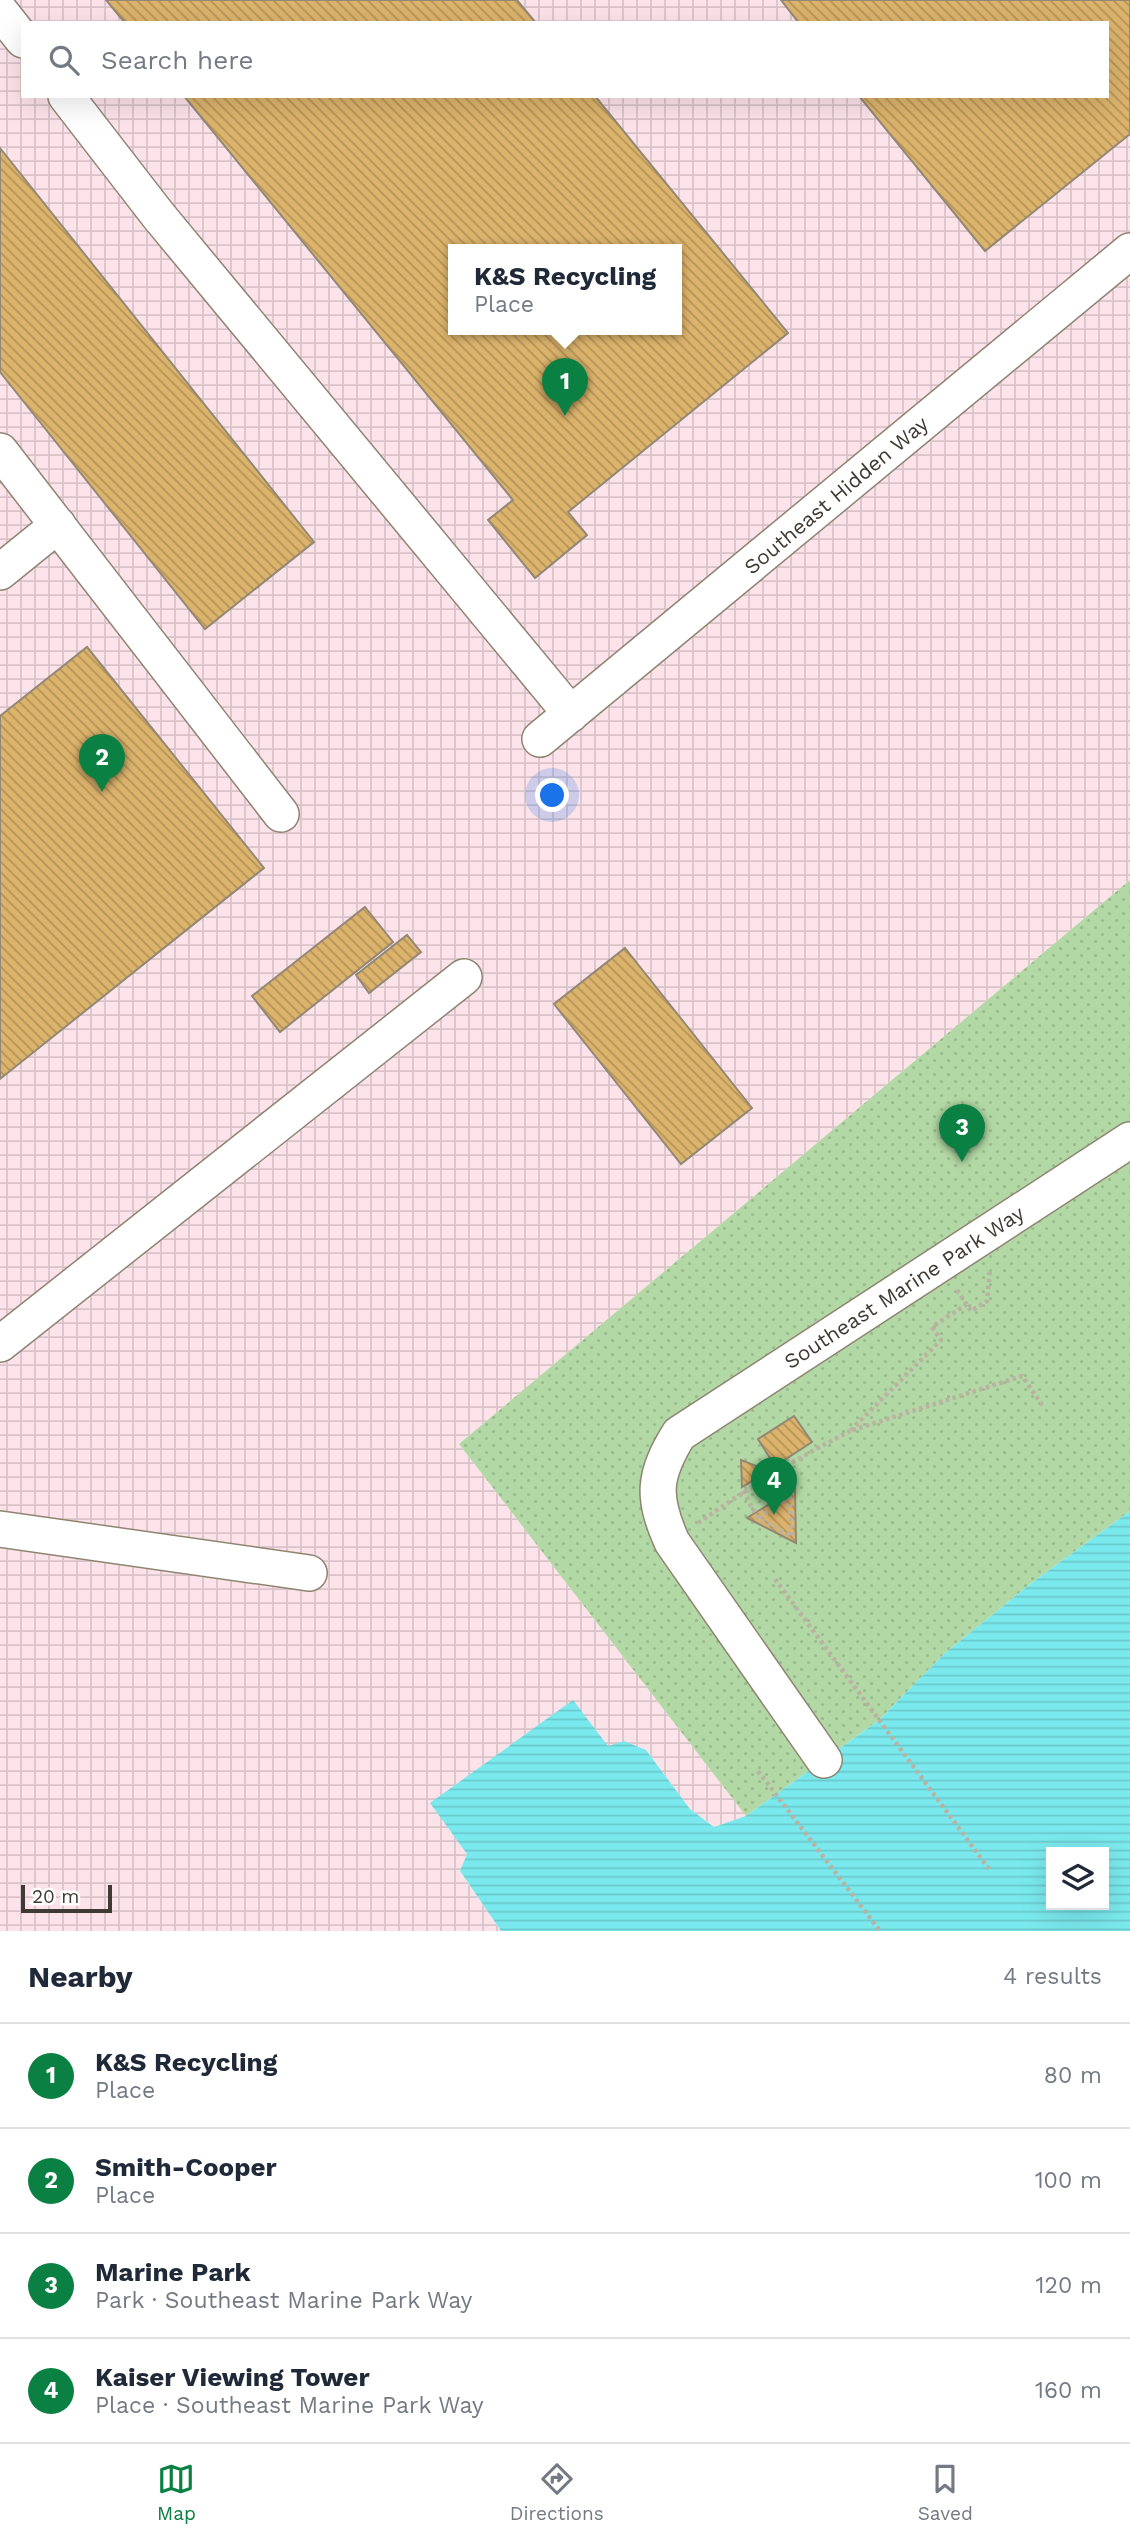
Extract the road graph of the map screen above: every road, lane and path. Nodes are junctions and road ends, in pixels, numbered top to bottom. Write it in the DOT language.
graph roads {
  1 [pos="68,98"];
  2 [pos="1130,251"];
  3 [pos="0,451"];
  4 [pos="58,526"];
  5 [pos="0,572"];
  6 [pos="570,714"];
  7 [pos="540,738"];
  8 [pos="281,814"];
  9 [pos="464,977"];
  10 [pos="1130,1140"];
  11 [pos="967,1304"];
  12 [pos="0,1344"];
  13 [pos="1044,1408"];
  14 [pos="850,1431"];
  15 [pos="743,1491"];
  16 [pos="758,1518"];
  17 [pos="0,1529"];
  18 [pos="672,1542"];
  19 [pos="309,1573"];
  20 [pos="775,1579"];
  21 [pos="824,1760"];
  22 [pos="758,1771"];
  23 [pos="989,1869"];
  24 [pos="880,1931"];
  1 -- 6 [label="street"];
  2 -- 6 [label="street, Southeast Hidden Way"];
  3 -- 4 [label="street"];
  4 -- 5 [label="street"];
  4 -- 8 [label="street"];
  6 -- 7 [label="street, Southeast Hidden Way"];
  9 -- 12 [label="street"];
  10 -- 18 [label="street, Southeast Marine Park Way"];
  11 -- 14 [label="path"];
  13 -- 14 [label="path"];
  14 -- 15 [label="path"];
  15 -- 16 [label="path"];
  15 -- 18 [label="path"];
  16 -- 16 [label="path"];
  17 -- 19 [label="street"];
  18 -- 21 [label="street"];
  20 -- 23 [label="path"];
  22 -- 24 [label="path"];
}
